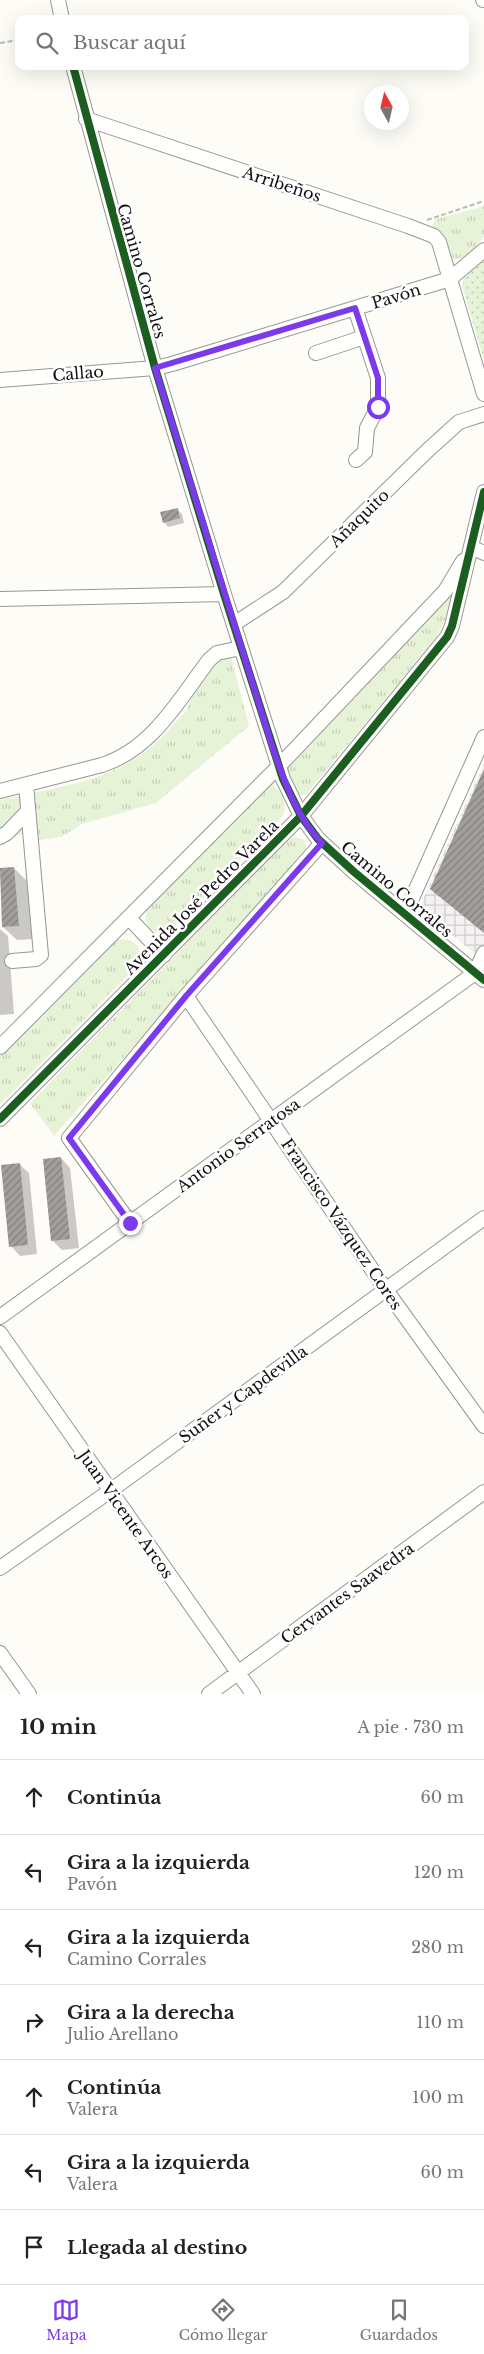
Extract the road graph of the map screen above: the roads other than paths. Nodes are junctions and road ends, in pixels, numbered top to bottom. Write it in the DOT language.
graph roads {
  1 [pos="58,0"];
  2 [pos="61,15"];
  3 [pos="74,70"];
  4 [pos="86,119"];
  5 [pos="484,250"];
  6 [pos="450,279"];
  7 [pos="355,308"];
  8 [pos="364,337"];
  9 [pos="316,353"];
  10 [pos="155,368"];
  11 [pos="0,380"];
  12 [pos="484,394"];
  13 [pos="484,414"];
  14 [pos="356,460"];
  15 [pos="484,492"];
  16 [pos="478,550"];
  17 [pos="224,594"];
  18 [pos="0,599"];
  19 [pos="234,624"];
  20 [pos="241,648"];
  21 [pos="484,737"];
  22 [pos="279,766"];
  23 [pos="26,784"];
  24 [pos="0,792"];
  25 [pos="28,812"];
  26 [pos="301,816"];
  27 [pos="0,837"];
  28 [pos="322,843"];
  29 [pos="405,914"];
  30 [pos="129,918"];
  31 [pos="484,953"];
  32 [pos="164,955"];
  33 [pos="12,961"];
  34 [pos="479,977"];
  35 [pos="186,996"];
  36 [pos="0,1047"];
  37 [pos="0,1119"];
  38 [pos="272,1121"];
  39 [pos="484,1218"];
  40 [pos="130,1223"];
  41 [pos="386,1290"];
  42 [pos="0,1316"];
  43 [pos="0,1333"];
  44 [pos="484,1426"];
  45 [pos="110,1491"];
  46 [pos="484,1492"];
  47 [pos="0,1568"];
  48 [pos="0,1653"];
  49 [pos="238,1673"];
  50 [pos="28,1694"];
  51 [pos="209,1694"];
  52 [pos="254,1694"];
  1 -- 2 [label="street"];
  3 -- 4 [label="street, Camino Corrales"];
  4 -- 6 [label="street, Arribeños"];
  4 -- 10 [label="street, Camino Corrales"];
  5 -- 6 [label="street, Pavón"];
  6 -- 7 [label="street, Pavón"];
  6 -- 12 [label="street, Arribeños"];
  7 -- 8 [label="street"];
  7 -- 10 [label="street, Pavón"];
  8 -- 9 [label="street"];
  8 -- 14 [label="street"];
  10 -- 11 [label="street, Callao"];
  10 -- 17 [label="street, Camino Corrales"];
  13 -- 19 [label="street, Añaquito"];
  15 -- 16 [label="street, Avenida José Pedro Varela"];
  16 -- 22 [label="street, Avenida José Pedro Varela"];
  16 -- 26 [label="street, Avenida José Pedro Varela"];
  17 -- 18 [label="street"];
  17 -- 19 [label="street, Camino Corrales"];
  19 -- 20 [label="street, Camino Corrales"];
  20 -- 22 [label="street, Camino Corrales"];
  20 -- 23 [label="street"];
  21 -- 29 [label="street"];
  22 -- 26 [label="street, Camino Corrales"];
  22 -- 30 [label="street, Avenida José Pedro Varela"];
  23 -- 24 [label="street"];
  23 -- 25 [label="street"];
  25 -- 27 [label="street"];
  25 -- 33 [label="street"];
  26 -- 28 [label="street, Camino Corrales"];
  26 -- 32 [label="street, Avenida José Pedro Varela"];
  28 -- 29 [label="street, Camino Corrales"];
  28 -- 35 [label="street"];
  29 -- 34 [label="street, Camino Corrales"];
  30 -- 32 [label="street, Avenida José Pedro Varela"];
  30 -- 36 [label="street, Avenida José Pedro Varela"];
  31 -- 34 [label="street"];
  32 -- 37 [label="street, Avenida José Pedro Varela"];
  34 -- 38 [label="street, Antonio Serratosa"];
  35 -- 38 [label="street, Francisco Vázquez Cores"];
  35 -- 40 [label="street"];
  38 -- 40 [label="street, Antonio Serratosa"];
  38 -- 41 [label="street, Francisco Vázquez Cores"];
  39 -- 41 [label="street, Suñer y Capdevilla"];
  40 -- 42 [label="street, Antonio Serratosa"];
  41 -- 44 [label="street, Francisco Vázquez Cores"];
  41 -- 45 [label="street, Suñer y Capdevilla"];
  43 -- 45 [label="street, Juan Vicente Arcos"];
  45 -- 47 [label="street, Suñer y Capdevilla"];
  45 -- 49 [label="street, Juan Vicente Arcos"];
  46 -- 49 [label="street, Cervantes Saavedra"];
  48 -- 50 [label="street"];
  49 -- 51 [label="street, Cervantes Saavedra"];
  49 -- 52 [label="street, Juan Vicente Arcos"];
}
